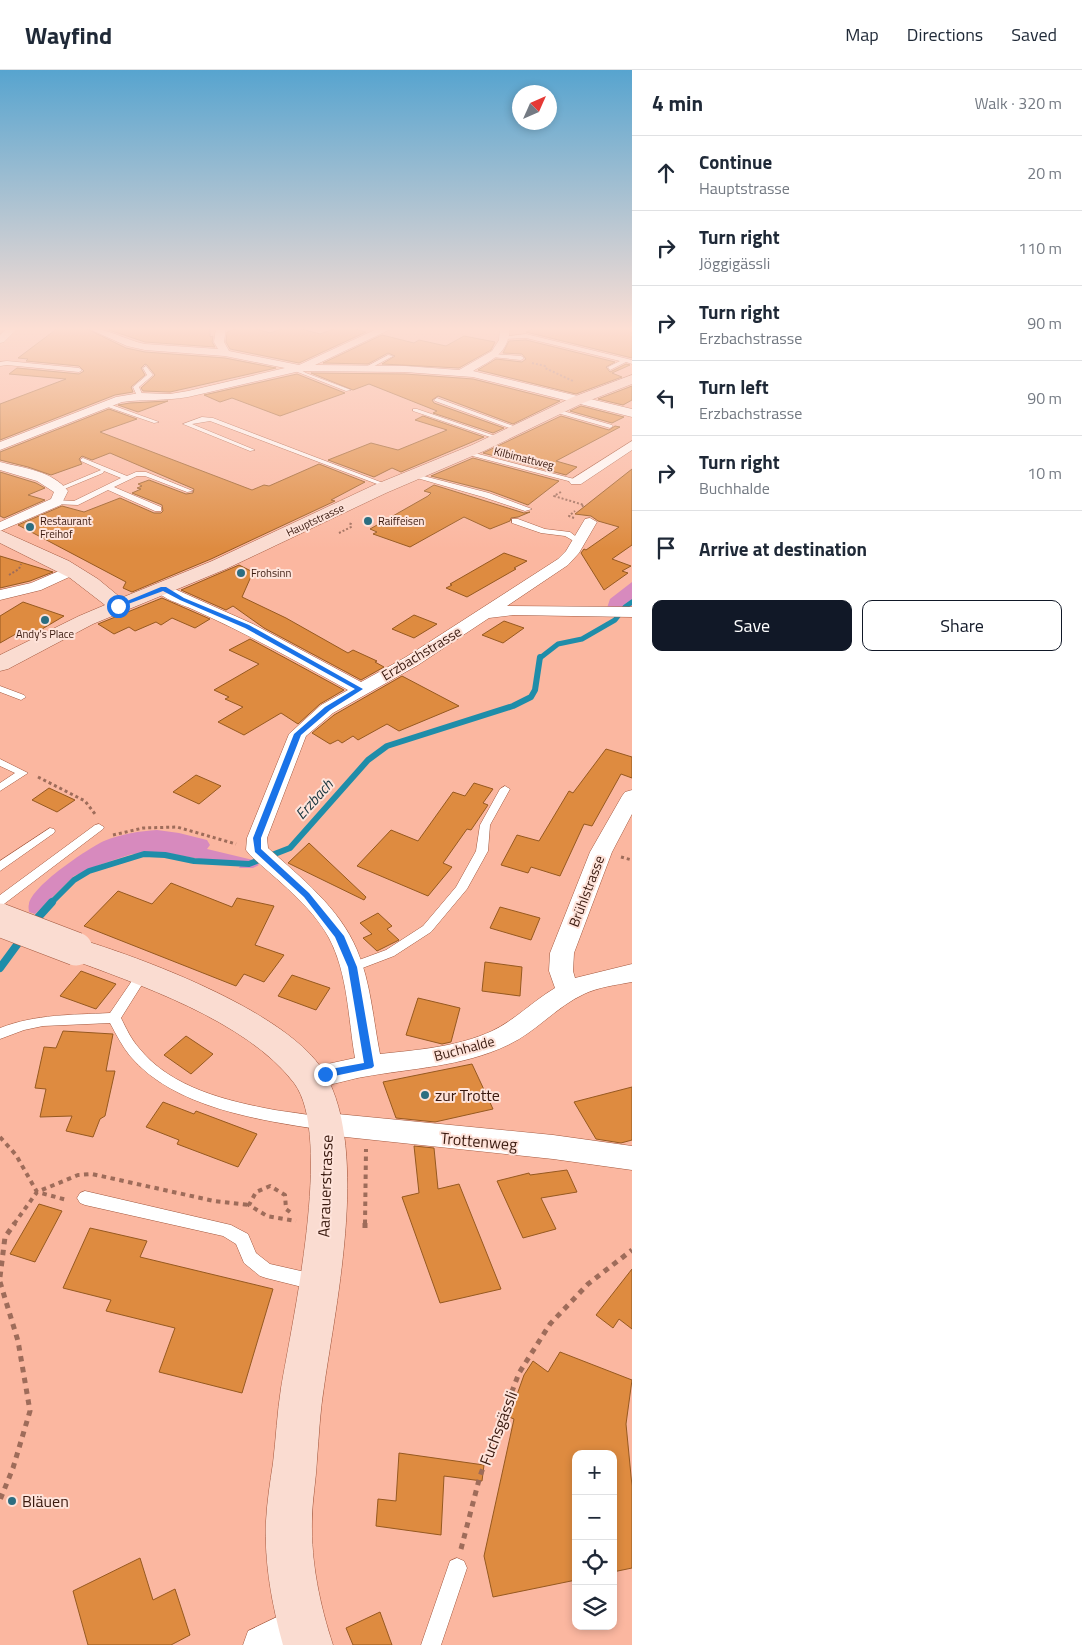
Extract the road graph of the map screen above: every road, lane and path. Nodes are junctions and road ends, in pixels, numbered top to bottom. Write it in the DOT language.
graph roads {
  1 [pos="116,402"];
  2 [pos="441,402"];
  3 [pos="575,402"];
  4 [pos="584,402"];
  5 [pos="107,405"];
  6 [pos="415,410"];
  7 [pos="556,410"];
  8 [pos="632,413"];
  9 [pos="156,422"];
  10 [pos="610,426"];
  11 [pos="517,429"];
  12 [pos="251,434"];
  13 [pos="498,438"];
  14 [pos="230,442"];
  15 [pos="632,445"];
  16 [pos="0,446"];
  17 [pos="252,450"];
  18 [pos="467,453"];
  19 [pos="83,460"];
  20 [pos="0,466"];
  21 [pos="101,472"];
  22 [pos="412,475"];
  23 [pos="126,478"];
  24 [pos="576,482"];
  25 [pos="387,486"];
  26 [pos="108,487"];
  27 [pos="189,491"];
  28 [pos="58,495"];
  29 [pos="158,509"];
  30 [pos="528,509"];
  31 [pos="516,521"];
  32 [pos="590,522"];
  33 [pos="0,527"];
  34 [pos="0,536"];
  35 [pos="579,542"];
  36 [pos="32,550"];
  37 [pos="73,570"];
  38 [pos="6,578"];
  39 [pos="164,589"];
  40 [pos="0,595"];
  41 [pos="118,606"];
  42 [pos="632,612"];
  43 [pos="485,613"];
  44 [pos="0,664"];
  45 [pos="0,688"];
  46 [pos="360,689"];
  47 [pos="21,697"];
  48 [pos="0,762"];
  49 [pos="23,773"];
  50 [pos="0,788"];
  51 [pos="505,789"];
  52 [pos="632,796"];
  53 [pos="100,827"];
  54 [pos="50,831"];
  55 [pos="110,835"];
  56 [pos="257,850"];
  57 [pos="0,867"];
  58 [pos="0,901"];
  59 [pos="0,920"];
  60 [pos="352,967"];
  61 [pos="632,973"];
  62 [pos="142,975"];
  63 [pos="568,991"];
  64 [pos="114,1018"];
  65 [pos="0,1034"];
  66 [pos="369,1066"];
  67 [pos="309,1077"];
  68 [pos="346,1127"];
  69 [pos="0,1137"];
  70 [pos="632,1158"];
  71 [pos="37,1192"];
  72 [pos="85,1198"];
  73 [pos="248,1205"];
  74 [pos="327,1223"];
  75 [pos="632,1250"];
  76 [pos="0,1277"];
  77 [pos="0,1282"];
  78 [pos="318,1282"];
  79 [pos="0,1500"];
  80 [pos="457,1568"];
  81 [pos="305,1635"];
  82 [pos="262,1645"];
  83 [pos="431,1645"];
  1 -- 5 [label="street"];
  2 -- 11 [label="lane"];
  3 -- 7 [label="main road, Hauptstrasse"];
  4 -- 8 [label="street"];
  5 -- 9 [label="lane"];
  5 -- 16 [label="street"];
  6 -- 13 [label="lane"];
  7 -- 10 [label="lane"];
  7 -- 11 [label="main road, Hauptstrasse"];
  11 -- 13 [label="main road, Hauptstrasse"];
  12 -- 14 [label="lane"];
  12 -- 14 [label="lane"];
  12 -- 25 [label="lane"];
  13 -- 18 [label="main road, Hauptstrasse"];
  14 -- 17 [label="lane"];
  15 -- 24 [label="street"];
  18 -- 22 [label="main road, Hauptstrasse"];
  18 -- 24 [label="lane, Kilbimattweg"];
  19 -- 23 [label="lane"];
  20 -- 28 [label="street"];
  21 -- 28 [label="lane"];
  22 -- 25 [label="main road, Hauptstrasse"];
  22 -- 30 [label="lane"];
  23 -- 26 [label="lane"];
  23 -- 27 [label="lane"];
  24 -- 32 [label="path"];
  25 -- 39 [label="main road, Hauptstrasse"];
  26 -- 28 [label="lane"];
  26 -- 29 [label="lane"];
  28 -- 33 [label="street"];
  31 -- 35 [label="lane"];
  32 -- 35 [label="street, Erzbachstrasse"];
  34 -- 36 [label="main road"];
  35 -- 43 [label="street, Erzbachstrasse"];
  36 -- 37 [label="main road"];
  36 -- 38 [label="path"];
  37 -- 40 [label="street"];
  37 -- 41 [label="main road"];
  39 -- 41 [label="main road, Hauptstrasse"];
  39 -- 46 [label="street"];
  41 -- 44 [label="main road, Hauptstrasse"];
  42 -- 43 [label="street, Erzbachstrasse"];
  43 -- 46 [label="street, Erzbachstrasse"];
  45 -- 47 [label="lane"];
  46 -- 56 [label="street, Erzbachstrasse"];
  48 -- 49 [label="lane"];
  49 -- 50 [label="lane"];
  49 -- 53 [label="path"];
  51 -- 60 [label="lane"];
  52 -- 63 [label="street, Brühlstrasse"];
  53 -- 58 [label="lane"];
  54 -- 57 [label="lane"];
  55 -- 56 [label="path"];
  56 -- 60 [label="street"];
  59 -- 62 [label="main road, Aarauerstrasse, bridge"];
  60 -- 66 [label="street"];
  61 -- 63 [label="street, Buchhalde"];
  62 -- 64 [label="lane"];
  62 -- 67 [label="main road, Aarauerstrasse"];
  63 -- 66 [label="street, Buchhalde"];
  64 -- 65 [label="lane"];
  64 -- 68 [label="lane"];
  66 -- 67 [label="street, Buchhalde"];
  67 -- 68 [label="main road, Aarauerstrasse"];
  68 -- 70 [label="street, Trottenweg"];
  68 -- 74 [label="path"];
  68 -- 74 [label="main road, Aarauerstrasse"];
  69 -- 71 [label="path"];
  71 -- 72 [label="path"];
  71 -- 73 [label="path"];
  71 -- 76 [label="path"];
  72 -- 78 [label="lane"];
  73 -- 74 [label="path"];
  73 -- 74 [label="path"];
  74 -- 78 [label="main road, Aarauerstrasse"];
  75 -- 80 [label="path, Fuchsgässli"];
  77 -- 79 [label="path"];
  78 -- 81 [label="main road, Aarauerstrasse"];
  80 -- 83 [label="lane"];
  81 -- 82 [label="street"];
}
